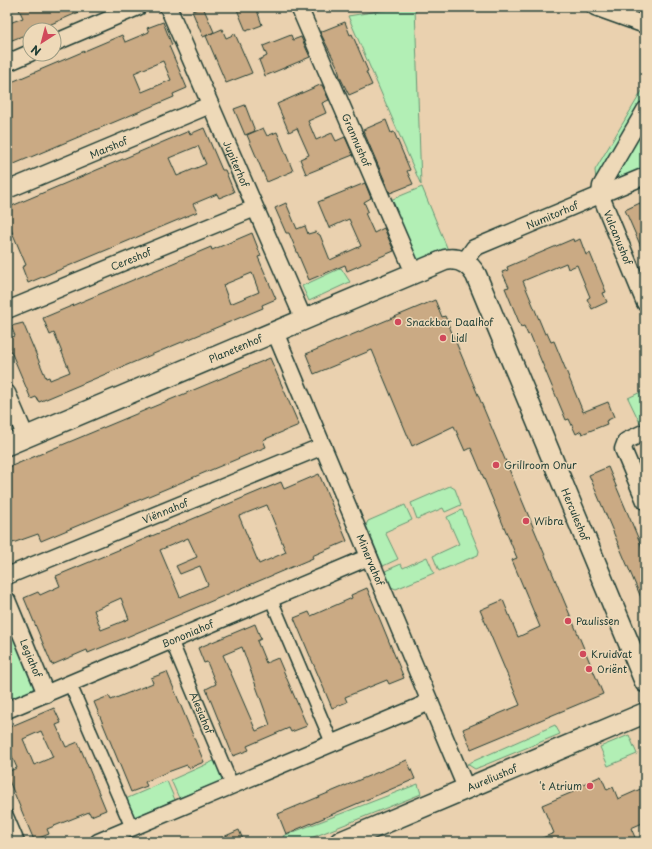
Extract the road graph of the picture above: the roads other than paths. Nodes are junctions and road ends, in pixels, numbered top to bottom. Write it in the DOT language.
graph roads {
  1 [pos="138,7"];
  2 [pos="168,7"];
  3 [pos="299,7"];
  4 [pos="596,7"];
  5 [pos="645,25"];
  6 [pos="62,40"];
  7 [pos="22,56"];
  8 [pos="7,62"];
  9 [pos="210,105"];
  10 [pos="645,110"];
  11 [pos="645,176"];
  12 [pos="7,190"];
  13 [pos="600,194"];
  14 [pos="255,208"];
  15 [pos="464,262"];
  16 [pos="414,273"];
  17 [pos="645,303"];
  18 [pos="7,310"];
  19 [pos="304,320"];
  20 [pos="275,332"];
  21 [pos="7,393"];
  22 [pos="645,432"];
  23 [pos="26,437"];
  24 [pos="7,445"];
  25 [pos="323,446"];
  26 [pos="645,501"];
  27 [pos="369,557"];
  28 [pos="7,576"];
  29 [pos="271,599"];
  30 [pos="7,600"];
  31 [pos="171,640"];
  32 [pos="645,682"];
  33 [pos="70,684"];
  34 [pos="46,694"];
  35 [pos="430,702"];
  36 [pos="7,710"];
  37 [pos="645,713"];
  38 [pos="332,743"];
  39 [pos="232,785"];
  40 [pos="466,788"];
  41 [pos="7,816"];
  42 [pos="132,828"];
  43 [pos="18,842"];
  44 [pos="98,842"];
  45 [pos="340,842"];
  1 -- 6 [label="street"];
  2 -- 9 [label="street, Jupiterhof"];
  3 -- 16 [label="street, Grannushof"];
  4 -- 5 [label="street"];
  7 -- 8 [label="street"];
  9 -- 12 [label="street, Marshof"];
  9 -- 14 [label="street, Jupiterhof"];
  10 -- 13 [label="street"];
  11 -- 13 [label="street, Numitorhof"];
  13 -- 15 [label="street, Numitorhof"];
  13 -- 17 [label="street, Vulcanushof"];
  14 -- 18 [label="street, Cereshof"];
  14 -- 19 [label="street, Jupiterhof"];
  15 -- 16 [label="street, Planetenhof"];
  15 -- 32 [label="street, Herculeshof"];
  16 -- 19 [label="street, Planetenhof"];
  19 -- 20 [label="street, Planetenhof"];
  20 -- 23 [label="street, Planetenhof"];
  20 -- 25 [label="street, Minervahof"];
  21 -- 23 [label="street"];
  22 -- 26 [label="street"];
  23 -- 24 [label="street, Planetenhof"];
  25 -- 27 [label="street, Minervahof"];
  25 -- 28 [label="street, Viënnahof"];
  27 -- 29 [label="street, Bononiahof"];
  27 -- 35 [label="street, Minervahof"];
  29 -- 31 [label="street, Bononiahof"];
  29 -- 38 [label="street"];
  30 -- 34 [label="street, Legiahof"];
  31 -- 33 [label="street, Bononiahof"];
  31 -- 39 [label="street, Alesiahof"];
  33 -- 34 [label="street, Bononiahof"];
  33 -- 42 [label="street"];
  34 -- 36 [label="street, Bononiahof"];
  35 -- 38 [label="street"];
  35 -- 40 [label="street, Minervahof"];
  37 -- 40 [label="street, Aureliushof"];
  38 -- 39 [label="street"];
  39 -- 42 [label="street"];
  40 -- 45 [label="street, Aureliushof"];
  41 -- 43 [label="street"];
  42 -- 44 [label="street"];
}
